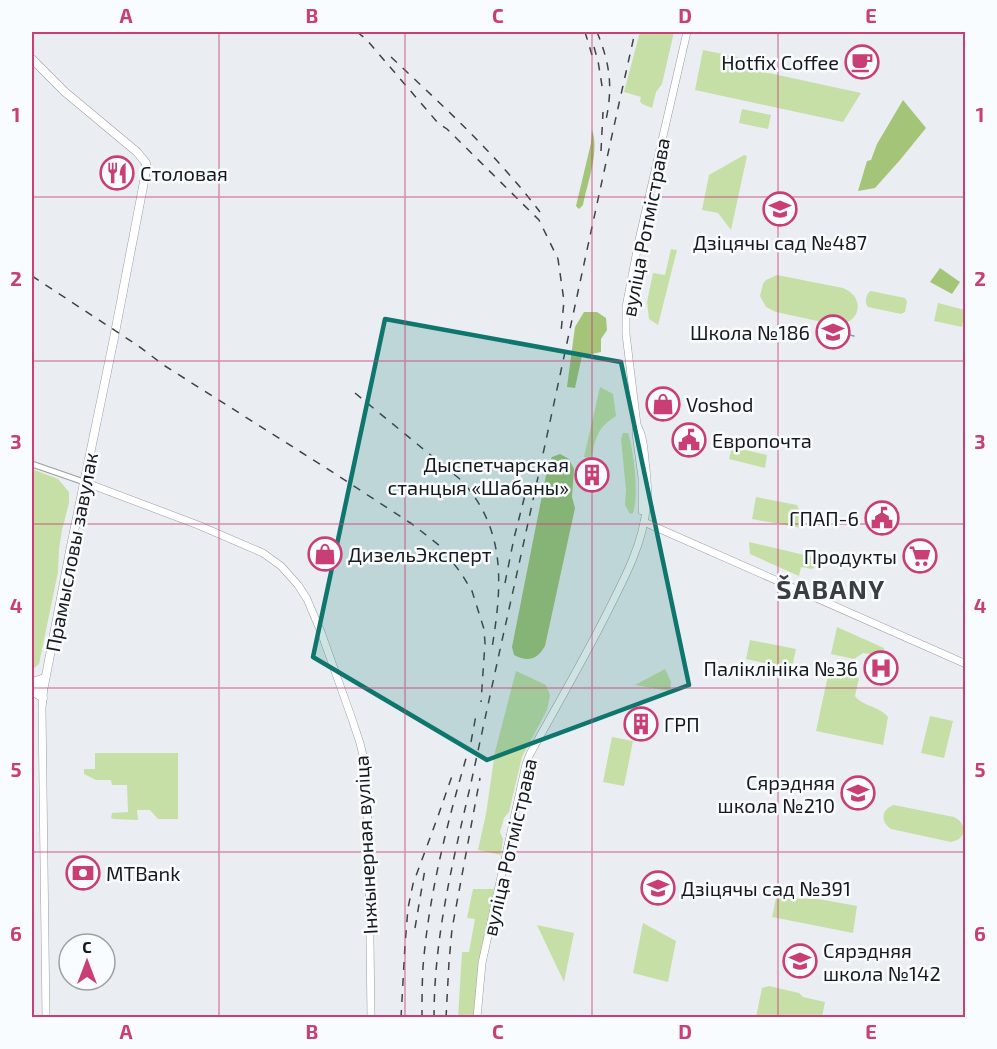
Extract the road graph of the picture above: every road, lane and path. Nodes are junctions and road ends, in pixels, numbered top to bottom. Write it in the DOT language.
graph roads {
  1 [pos="687,32"];
  2 [pos="32,59"];
  3 [pos="32,464"];
  4 [pos="84,482"];
  5 [pos="644,522"];
  6 [pos="966,664"];
  7 [pos="32,682"];
  8 [pos="45,682"];
  9 [pos="32,689"];
  10 [pos="43,698"];
  11 [pos="46,1017"];
  12 [pos="371,1017"];
  13 [pos="477,1017"];
  1 -- 5 [label="street, вуліца Ротмістрава"];
  2 -- 4 [label="main road, Прамысловы завулак"];
  3 -- 4 [label="street, Інжынерная вуліца"];
  4 -- 8 [label="main road, Прамысловы завулак"];
  4 -- 12 [label="street, Інжынерная вуліца"];
  5 -- 6 [label="street"];
  5 -- 13 [label="street, вуліца Ротмістрава"];
  7 -- 8 [label="main road"];
  8 -- 9 [label="main road"];
  8 -- 10 [label="street, Прамысловы завулак"];
  9 -- 10 [label="main road"];
  10 -- 11 [label="street, Прамысловы завулак"];
}
